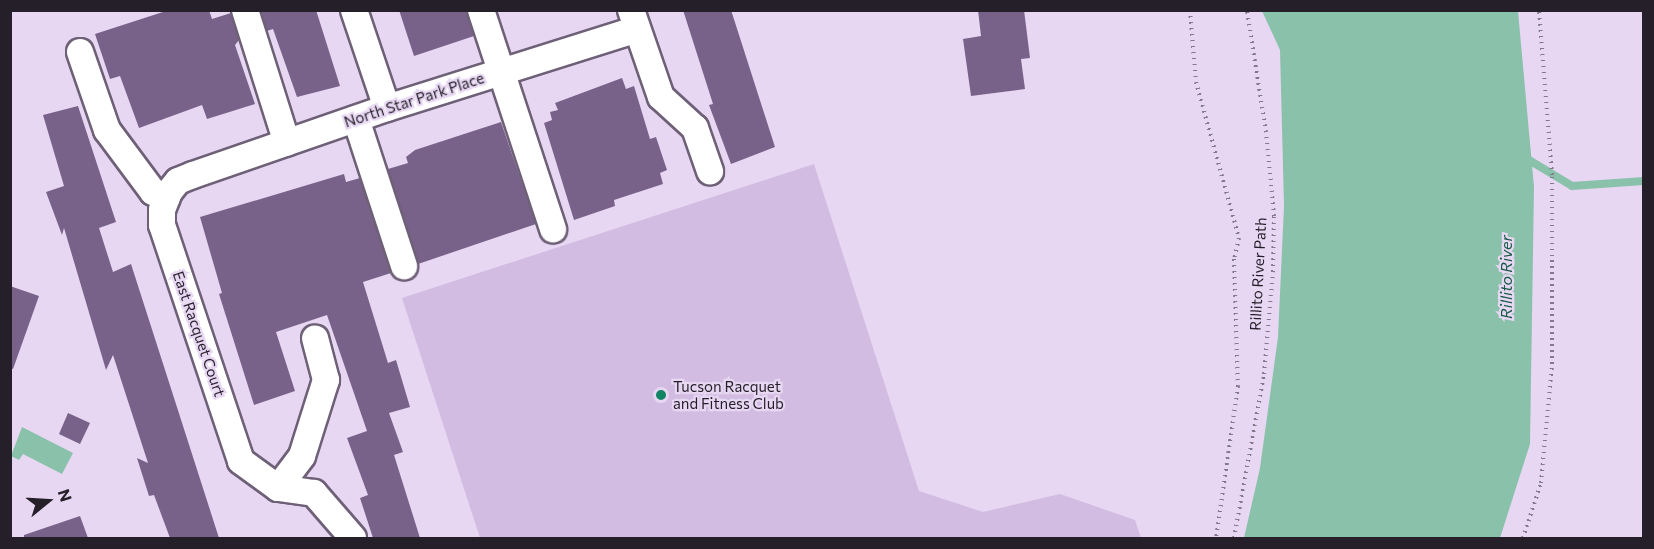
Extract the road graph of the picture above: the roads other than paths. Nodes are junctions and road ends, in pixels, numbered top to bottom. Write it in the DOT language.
graph roads {
  1 [pos="245,10"];
  2 [pos="354,10"];
  3 [pos="481,10"];
  4 [pos="634,20"];
  5 [pos="80,52"];
  6 [pos="501,71"];
  7 [pos="387,108"];
  8 [pos="356,119"];
  9 [pos="287,143"];
  10 [pos="711,171"];
  11 [pos="160,195"];
  12 [pos="553,229"];
  13 [pos="404,266"];
  14 [pos="315,339"];
  15 [pos="278,488"];
  16 [pos="353,538"];
  1 -- 9 [label="street"];
  2 -- 7 [label="street"];
  3 -- 6 [label="street"];
  4 -- 6 [label="street, North Star Park Place"];
  4 -- 10 [label="street, North Star Park Place"];
  5 -- 11 [label="street"];
  6 -- 7 [label="street, North Star Park Place"];
  6 -- 12 [label="street"];
  7 -- 8 [label="street, North Star Park Place"];
  8 -- 9 [label="street, North Star Park Place"];
  8 -- 13 [label="street"];
  9 -- 11 [label="street, North Star Park Place"];
  11 -- 15 [label="street, East Racquet Court"];
  14 -- 15 [label="street"];
  15 -- 16 [label="street"];
}
